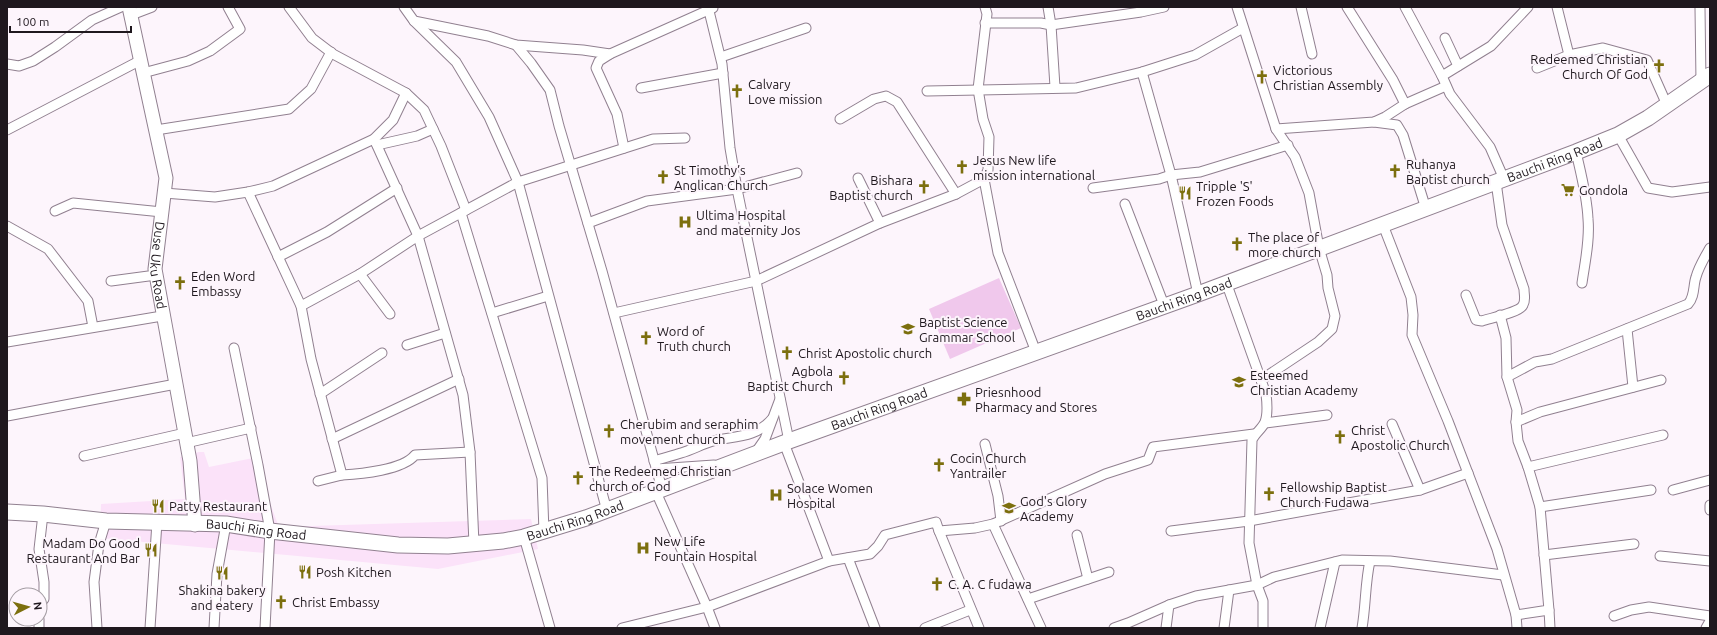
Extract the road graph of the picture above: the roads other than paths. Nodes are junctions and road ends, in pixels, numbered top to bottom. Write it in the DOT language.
graph roads {
  1 [pos="152,7"];
  2 [pos="228,7"];
  3 [pos="404,7"];
  4 [pos="985,7"];
  5 [pos="1048,7"];
  6 [pos="1164,7"];
  7 [pos="1237,7"];
  8 [pos="1301,7"];
  9 [pos="1347,7"];
  10 [pos="1405,7"];
  11 [pos="1528,7"];
  12 [pos="1557,7"];
  13 [pos="710,8"];
  14 [pos="1700,8"];
  15 [pos="294,9"];
  16 [pos="127,10"];
  17 [pos="414,21"];
  18 [pos="986,23"];
  19 [pos="1051,25"];
  20 [pos="806,28"];
  21 [pos="1243,28"];
  22 [pos="1445,38"];
  23 [pos="516,46"];
  24 [pos="331,52"];
  25 [pos="610,54"];
  26 [pos="1312,54"];
  27 [pos="1568,55"];
  28 [pos="721,57"];
  29 [pos="7,64"];
  30 [pos="142,66"];
  31 [pos="1458,66"];
  32 [pos="1537,68"];
  33 [pos="1142,72"];
  34 [pos="723,73"];
  35 [pos="1442,76"];
  36 [pos="1705,78"];
  37 [pos="1446,86"];
  38 [pos="1055,87"];
  39 [pos="641,88"];
  40 [pos="978,89"];
  41 [pos="927,91"];
  42 [pos="406,92"];
  43 [pos="1405,104"];
  44 [pos="1666,105"];
  45 [pos="840,119"];
  46 [pos="1374,122"];
  47 [pos="433,128"];
  48 [pos="1276,129"];
  49 [pos="7,130"];
  50 [pos="156,130"];
  51 [pos="1618,134"];
  52 [pos="685,138"];
  53 [pos="376,142"];
  54 [pos="1288,145"];
  55 [pos="624,148"];
  56 [pos="1576,152"];
  57 [pos="571,166"];
  58 [pos="797,173"];
  59 [pos="1171,175"];
  60 [pos="858,178"];
  61 [pos="984,179"];
  62 [pos="1500,181"];
  63 [pos="518,182"];
  64 [pos="1710,187"];
  65 [pos="397,188"];
  66 [pos="1093,188"];
  67 [pos="737,189"];
  68 [pos="248,192"];
  69 [pos="164,193"];
  70 [pos="956,194"];
  71 [pos="1125,204"];
  72 [pos="1426,209"];
  73 [pos="55,211"];
  74 [pos="162,212"];
  75 [pos="464,212"];
  76 [pos="588,223"];
  77 [pos="880,223"];
  78 [pos="1383,225"];
  79 [pos="7,226"];
  80 [pos="418,236"];
  81 [pos="1319,248"];
  82 [pos="1710,248"];
  83 [pos="278,257"];
  84 [pos="360,274"];
  85 [pos="156,275"];
  86 [pos="111,281"];
  87 [pos="756,281"];
  88 [pos="1226,282"];
  89 [pos="1582,283"];
  90 [pos="1198,294"];
  91 [pos="1466,295"];
  92 [pos="548,296"];
  93 [pos="1164,305"];
  94 [pos="302,306"];
  95 [pos="492,313"];
  96 [pos="614,313"];
  97 [pos="390,314"];
  98 [pos="1500,315"];
  99 [pos="162,316"];
  100 [pos="93,328"];
  101 [pos="1627,329"];
  102 [pos="445,333"];
  103 [pos="7,342"];
  104 [pos="407,344"];
  105 [pos="234,348"];
  106 [pos="1036,352"];
  107 [pos="382,353"];
  108 [pos="1507,377"];
  109 [pos="459,379"];
  110 [pos="1261,380"];
  111 [pos="1661,380"];
  112 [pos="176,384"];
  113 [pos="1633,386"];
  114 [pos="320,394"];
  115 [pos="780,397"];
  116 [pos="1327,415"];
  117 [pos="7,416"];
  118 [pos="772,419"];
  119 [pos="1516,422"];
  120 [pos="1265,423"];
  121 [pos="1392,424"];
  122 [pos="251,428"];
  123 [pos="1254,434"];
  124 [pos="1663,435"];
  125 [pos="186,438"];
  126 [pos="332,439"];
  127 [pos="787,442"];
  128 [pos="985,444"];
  129 [pos="470,452"];
  130 [pos="754,455"];
  131 [pos="84,456"];
  132 [pos="655,465"];
  133 [pos="727,465"];
  134 [pos="1528,467"];
  135 [pos="1468,473"];
  136 [pos="342,475"];
  137 [pos="1710,480"];
  138 [pos="318,481"];
  139 [pos="659,490"];
  140 [pos="1420,490"];
  141 [pos="1651,490"];
  142 [pos="1673,490"];
  143 [pos="1710,505"];
  144 [pos="1540,507"];
  145 [pos="607,510"];
  146 [pos="1710,510"];
  147 [pos="7,512"];
  148 [pos="43,514"];
  149 [pos="106,521"];
  150 [pos="1249,521"];
  151 [pos="157,522"];
  152 [pos="997,522"];
  153 [pos="195,524"];
  154 [pos="226,524"];
  155 [pos="270,531"];
  156 [pos="1171,531"];
  157 [pos="544,532"];
  158 [pos="938,532"];
  159 [pos="1077,536"];
  160 [pos="524,537"];
  161 [pos="474,544"];
  162 [pos="1634,544"];
  163 [pos="1544,555"];
  164 [pos="1660,556"];
  165 [pos="848,558"];
  166 [pos="829,561"];
  167 [pos="1370,561"];
  168 [pos="1710,561"];
  169 [pos="1335,562"];
  170 [pos="1109,572"];
  171 [pos="1503,575"];
  172 [pos="1088,579"];
  173 [pos="1257,585"];
  174 [pos="44,587"];
  175 [pos="1229,590"];
  176 [pos="1028,599"];
  177 [pos="1168,605"];
  178 [pos="707,607"];
  179 [pos="970,610"];
  180 [pos="1549,610"];
  181 [pos="1516,615"];
  182 [pos="1614,616"];
  183 [pos="1710,616"];
  184 [pos="1710,621"];
  185 [pos="635,626"];
  186 [pos="97,628"];
  187 [pos="150,628"];
  188 [pos="214,628"];
  189 [pos="265,628"];
  190 [pos="550,628"];
  191 [pos="622,628"];
  192 [pos="715,628"];
  193 [pos="875,628"];
  194 [pos="925,628"];
  195 [pos="979,628"];
  196 [pos="1041,628"];
  197 [pos="1114,628"];
  198 [pos="1166,628"];
  199 [pos="1224,628"];
  200 [pos="1263,628"];
  201 [pos="1320,628"];
  202 [pos="1362,628"];
  203 [pos="1517,628"];
  204 [pos="1550,628"];
  205 [pos="1706,628"];
  1 -- 16 [label="street"];
  2 -- 30 [label="street"];
  3 -- 17 [label="street"];
  4 -- 18 [label="street"];
  5 -- 19 [label="street"];
  6 -- 19 [label="street"];
  7 -- 21 [label="street"];
  8 -- 26 [label="street"];
  9 -- 43 [label="street"];
  10 -- 35 [label="street"];
  11 -- 31 [label="street"];
  12 -- 27 [label="street"];
  13 -- 25 [label="street"];
  13 -- 28 [label="street"];
  14 -- 36 [label="street"];
  15 -- 24 [label="street"];
  16 -- 29 [label="street"];
  16 -- 30 [label="street, Duse Uku Road"];
  17 -- 23 [label="street"];
  17 -- 63 [label="street"];
  18 -- 19 [label="street"];
  18 -- 40 [label="street"];
  19 -- 38 [label="street"];
  20 -- 28 [label="street"];
  21 -- 33 [label="street"];
  21 -- 48 [label="street"];
  22 -- 31 [label="street"];
  23 -- 25 [label="street"];
  23 -- 57 [label="street"];
  24 -- 42 [label="street"];
  24 -- 50 [label="street"];
  25 -- 55 [label="street"];
  27 -- 32 [label="street"];
  27 -- 44 [label="street"];
  28 -- 34 [label="street"];
  30 -- 49 [label="street"];
  30 -- 50 [label="street, Duse Uku Road"];
  31 -- 35 [label="street"];
  33 -- 38 [label="street"];
  33 -- 59 [label="street"];
  34 -- 39 [label="street"];
  34 -- 67 [label="street"];
  35 -- 37 [label="street"];
  36 -- 44 [label="main road, Bauchi Ring Road"];
  37 -- 43 [label="street"];
  37 -- 62 [label="street"];
  38 -- 40 [label="street"];
  40 -- 41 [label="street"];
  40 -- 61 [label="street"];
  42 -- 47 [label="street"];
  42 -- 53 [label="street"];
  43 -- 46 [label="street"];
  44 -- 51 [label="main road, Bauchi Ring Road"];
  45 -- 70 [label="street"];
  46 -- 48 [label="street"];
  46 -- 72 [label="street"];
  47 -- 53 [label="street"];
  47 -- 75 [label="street"];
  48 -- 54 [label="street"];
  50 -- 69 [label="street, Duse Uku Road"];
  51 -- 56 [label="main road, Bauchi Ring Road"];
  51 -- 64 [label="street"];
  52 -- 55 [label="street"];
  53 -- 65 [label="street"];
  53 -- 68 [label="street"];
  54 -- 59 [label="street"];
  54 -- 81 [label="street"];
  55 -- 57 [label="street"];
  56 -- 62 [label="main road, Bauchi Ring Road"];
  56 -- 89 [label="street"];
  57 -- 63 [label="street"];
  57 -- 76 [label="street"];
  58 -- 67 [label="street"];
  59 -- 66 [label="street"];
  59 -- 90 [label="street"];
  60 -- 77 [label="street"];
  61 -- 70 [label="street"];
  61 -- 106 [label="street"];
  62 -- 72 [label="main road, Bauchi Ring Road"];
  62 -- 98 [label="street"];
  63 -- 75 [label="street"];
  63 -- 92 [label="street"];
  65 -- 80 [label="street"];
  65 -- 83 [label="street"];
  67 -- 76 [label="street"];
  67 -- 87 [label="street"];
  68 -- 69 [label="street"];
  68 -- 83 [label="street"];
  69 -- 74 [label="street, Duse Uku Road"];
  70 -- 77 [label="street"];
  71 -- 93 [label="street"];
  72 -- 78 [label="main road, Bauchi Ring Road"];
  73 -- 74 [label="street"];
  74 -- 85 [label="street, Duse Uku Road"];
  75 -- 80 [label="street"];
  75 -- 95 [label="street"];
  76 -- 96 [label="street"];
  77 -- 87 [label="street"];
  78 -- 81 [label="main road, Bauchi Ring Road"];
  78 -- 135 [label="street"];
  79 -- 100 [label="street"];
  80 -- 84 [label="street"];
  80 -- 102 [label="street"];
  81 -- 88 [label="main road, Bauchi Ring Road"];
  81 -- 110 [label="street"];
  82 -- 101 [label="street"];
  83 -- 94 [label="street"];
  84 -- 94 [label="street"];
  84 -- 97 [label="street"];
  85 -- 86 [label="street"];
  85 -- 99 [label="street, Duse Uku Road"];
  87 -- 96 [label="street"];
  87 -- 115 [label="street"];
  88 -- 90 [label="main road, Bauchi Ring Road"];
  88 -- 110 [label="street"];
  90 -- 93 [label="main road, Bauchi Ring Road"];
  91 -- 98 [label="street"];
  92 -- 95 [label="street"];
  92 -- 145 [label="street"];
  93 -- 106 [label="main road, Bauchi Ring Road"];
  94 -- 114 [label="street"];
  95 -- 157 [label="street"];
  96 -- 132 [label="street"];
  98 -- 108 [label="street"];
  99 -- 100 [label="street"];
  99 -- 112 [label="street, Duse Uku Road"];
  100 -- 103 [label="street"];
  101 -- 108 [label="street"];
  101 -- 113 [label="street"];
  102 -- 104 [label="street"];
  102 -- 109 [label="street"];
  105 -- 122 [label="street"];
  106 -- 127 [label="main road, Bauchi Ring Road"];
  107 -- 114 [label="street"];
  108 -- 119 [label="street"];
  109 -- 126 [label="street"];
  109 -- 129 [label="street"];
  110 -- 120 [label="street"];
  111 -- 113 [label="street"];
  112 -- 117 [label="street"];
  112 -- 125 [label="street, Duse Uku Road"];
  113 -- 119 [label="street"];
  114 -- 126 [label="street"];
  115 -- 118 [label="street"];
  115 -- 127 [label="street"];
  116 -- 120 [label="street"];
  118 -- 130 [label="street"];
  118 -- 132 [label="street"];
  119 -- 134 [label="street"];
  120 -- 123 [label="street"];
  121 -- 140 [label="street"];
  122 -- 125 [label="street"];
  122 -- 155 [label="street"];
  123 -- 150 [label="street"];
  123 -- 152 [label="street"];
  124 -- 134 [label="street"];
  125 -- 131 [label="street"];
  125 -- 153 [label="street, Duse Uku Road"];
  126 -- 136 [label="street"];
  127 -- 130 [label="main road, Bauchi Ring Road"];
  127 -- 166 [label="street"];
  128 -- 152 [label="street"];
  129 -- 136 [label="street"];
  129 -- 161 [label="street"];
  130 -- 133 [label="main road, Bauchi Ring Road"];
  132 -- 133 [label="street"];
  132 -- 139 [label="street"];
  133 -- 139 [label="main road, Bauchi Ring Road"];
  134 -- 144 [label="street"];
  135 -- 140 [label="street"];
  135 -- 171 [label="street"];
  136 -- 138 [label="street"];
  137 -- 142 [label="street"];
  139 -- 145 [label="main road, Bauchi Ring Road"];
  139 -- 178 [label="street"];
  140 -- 150 [label="street"];
  141 -- 144 [label="street"];
  143 -- 146 [label="street"];
  144 -- 163 [label="street"];
  145 -- 157 [label="main road, Bauchi Ring Road"];
  147 -- 148 [label="main road, Bauchi Ring Road"];
  148 -- 149 [label="main road, Bauchi Ring Road"];
  148 -- 174 [label="street"];
  149 -- 151 [label="main road, Bauchi Ring Road"];
  149 -- 186 [label="street"];
  150 -- 156 [label="street"];
  150 -- 173 [label="street"];
  151 -- 153 [label="main road, Bauchi Ring Road"];
  151 -- 187 [label="street"];
  152 -- 158 [label="street"];
  152 -- 176 [label="street"];
  153 -- 154 [label="main road, Bauchi Ring Road"];
  154 -- 155 [label="main road, Bauchi Ring Road"];
  154 -- 188 [label="street"];
  155 -- 161 [label="main road, Bauchi Ring Road"];
  155 -- 189 [label="street"];
  157 -- 160 [label="main road, Bauchi Ring Road"];
  158 -- 165 [label="street"];
  158 -- 179 [label="street"];
  159 -- 172 [label="street"];
  160 -- 161 [label="main road, Bauchi Ring Road"];
  160 -- 190 [label="street"];
  162 -- 163 [label="street"];
  163 -- 180 [label="street"];
  164 -- 168 [label="street"];
  165 -- 166 [label="street"];
  165 -- 193 [label="street"];
  166 -- 178 [label="street"];
  167 -- 169 [label="street"];
  167 -- 171 [label="street"];
  167 -- 202 [label="street"];
  169 -- 173 [label="street"];
  169 -- 201 [label="street"];
  170 -- 172 [label="street"];
  171 -- 181 [label="street"];
  172 -- 176 [label="street"];
  173 -- 175 [label="street"];
  173 -- 200 [label="street"];
  175 -- 177 [label="street"];
  175 -- 199 [label="street"];
  176 -- 196 [label="street"];
  177 -- 197 [label="street"];
  177 -- 198 [label="street"];
  178 -- 185 [label="street"];
  178 -- 192 [label="street"];
  179 -- 194 [label="street"];
  179 -- 195 [label="street"];
  180 -- 181 [label="street"];
  180 -- 204 [label="street"];
  181 -- 203 [label="street"];
  182 -- 183 [label="street"];
  184 -- 205 [label="street"];
  185 -- 191 [label="street"];
}
